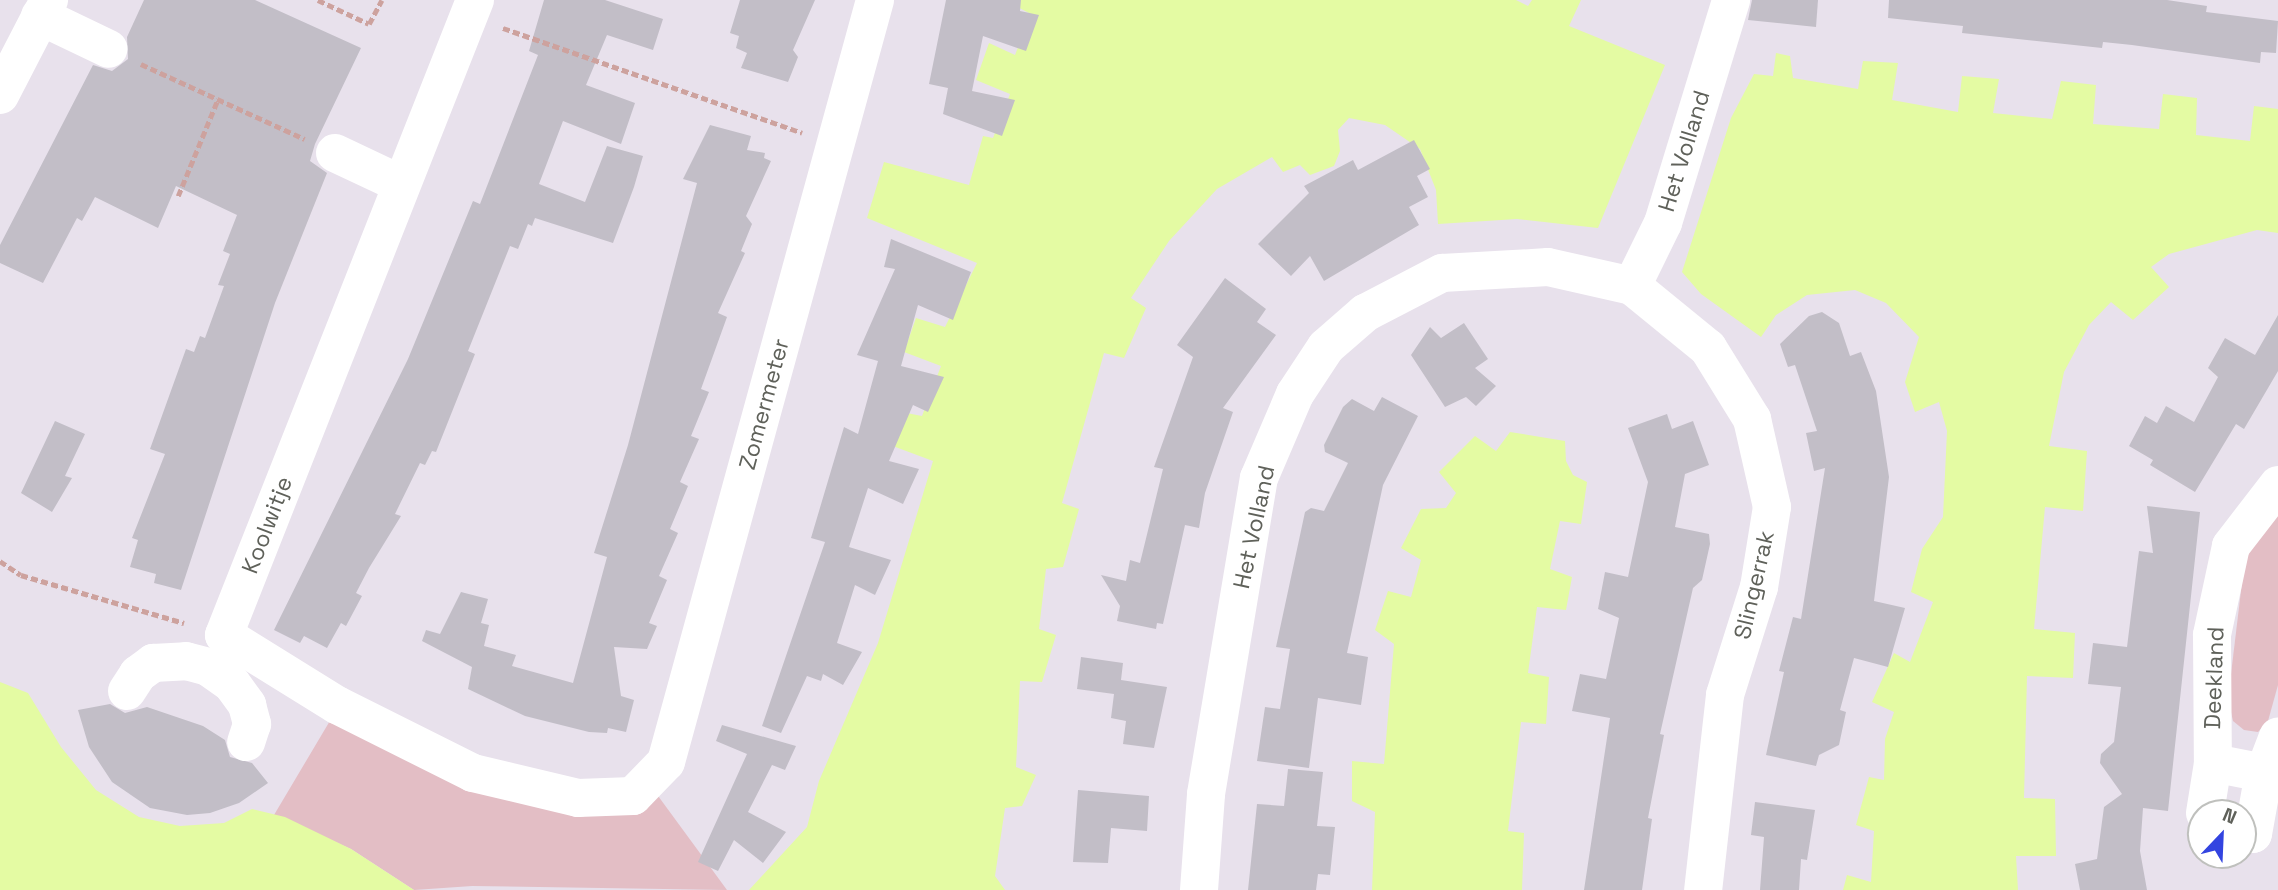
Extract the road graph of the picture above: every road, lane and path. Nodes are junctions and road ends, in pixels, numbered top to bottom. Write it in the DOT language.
graph roads {
  1 [pos="318,0"];
  2 [pos="382,0"];
  3 [pos="875,0"];
  4 [pos="1731,0"];
  5 [pos="45,8"];
  6 [pos="472,8"];
  7 [pos="109,49"];
  8 [pos="0,95"];
  9 [pos="218,99"];
  10 [pos="833,144"];
  11 [pos="335,153"];
  12 [pos="401,184"];
  13 [pos="178,196"];
  14 [pos="1632,286"];
  15 [pos="2278,485"];
  16 [pos="0,561"];
  17 [pos="216,651"];
  18 [pos="127,691"];
  19 [pos="2278,737"];
  20 [pos="246,742"];
  21 [pos="2213,763"];
  22 [pos="2264,773"];
  23 [pos="2207,799"];
  24 [pos="2257,812"];
  25 [pos="1199,890"];
  26 [pos="1703,890"];
  1 -- 2 [label="path"];
  3 -- 10 [label="street, Zomermeter"];
  4 -- 14 [label="street, Het Volland"];
  5 -- 7 [label="street"];
  5 -- 8 [label="street"];
  6 -- 10 [label="path"];
  6 -- 12 [label="street, Koolwitje"];
  7 -- 9 [label="path"];
  9 -- 11 [label="path"];
  9 -- 13 [label="path"];
  10 -- 17 [label="street, Zomermeter"];
  11 -- 12 [label="street"];
  12 -- 17 [label="street, Koolwitje"];
  14 -- 25 [label="street, Het Volland"];
  14 -- 26 [label="street, Slingerrak"];
  15 -- 21 [label="street, Deekland"];
  16 -- 17 [label="path"];
  17 -- 18 [label="street"];
  17 -- 20 [label="street"];
  19 -- 22 [label="street"];
  21 -- 22 [label="street, Deekland"];
  21 -- 23 [label="street, Deekland"];
  22 -- 24 [label="street"];
}
